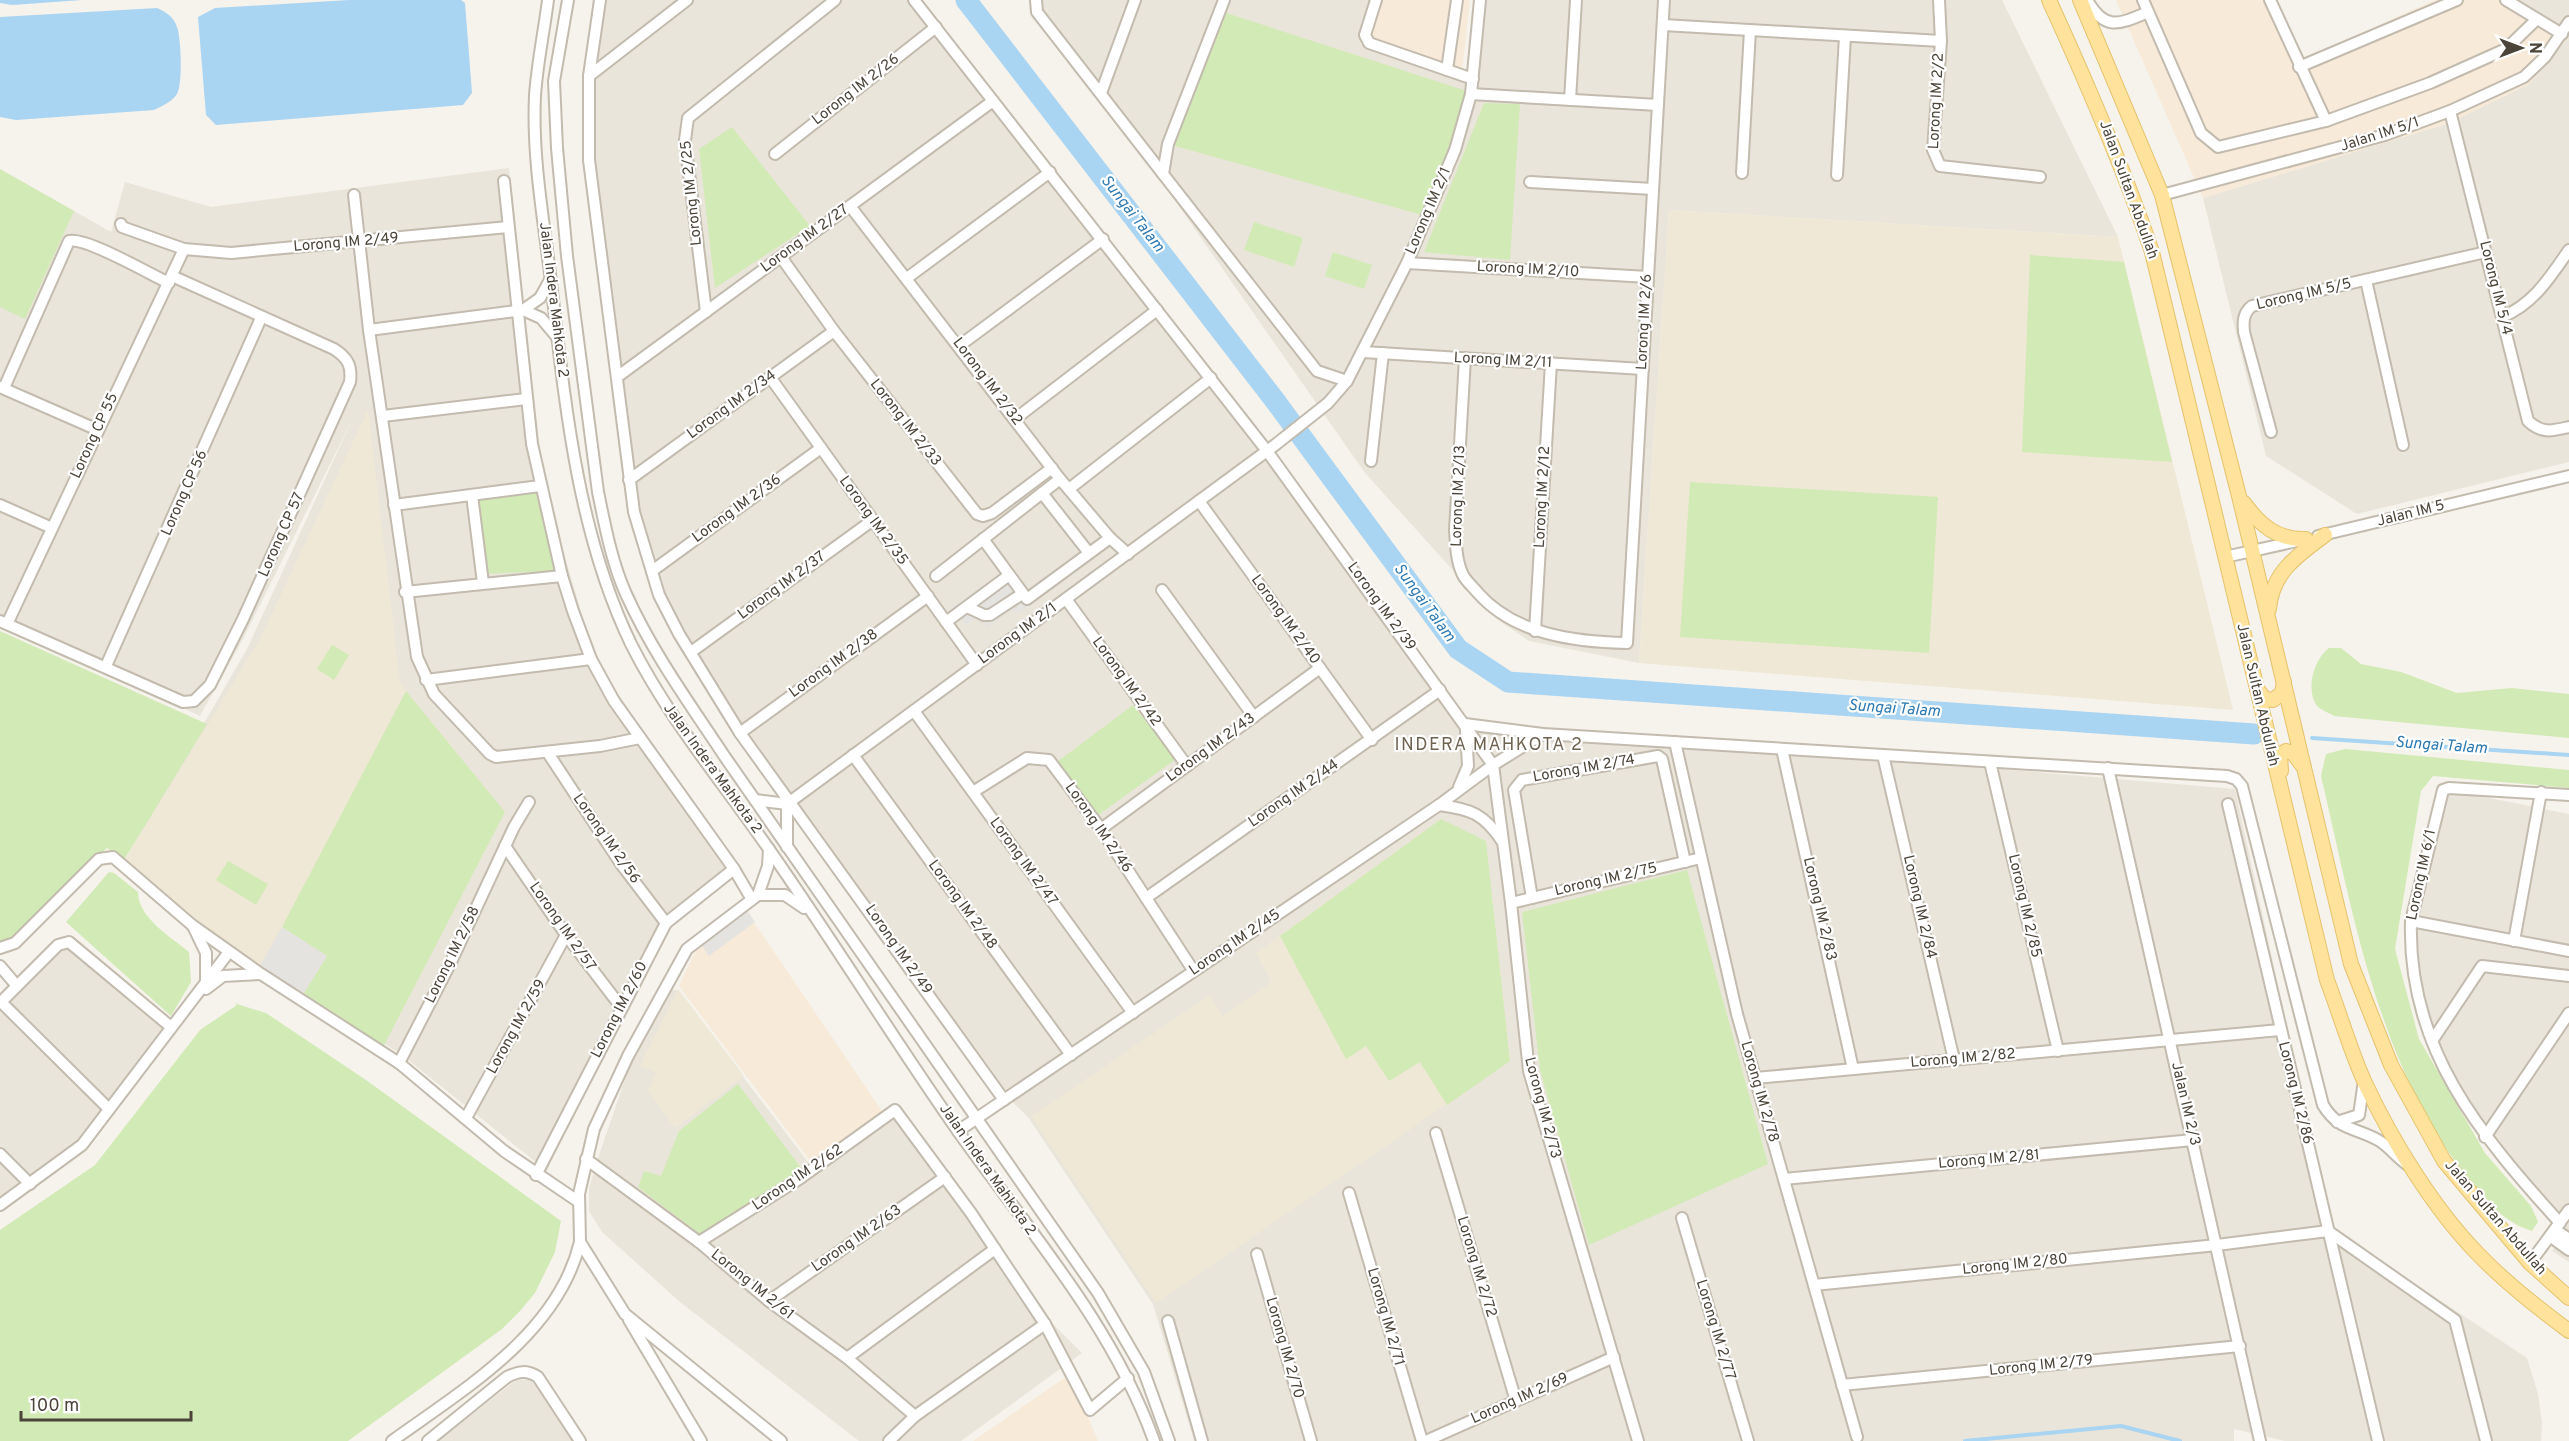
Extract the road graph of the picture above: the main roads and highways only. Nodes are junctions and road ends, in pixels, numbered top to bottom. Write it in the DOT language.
graph roads {
  1 [pos="2049,0"];
  2 [pos="2080,0"];
  3 [pos="2239,496"];
  4 [pos="2325,535"];
  5 [pos="2306,539"];
  6 [pos="2268,617"];
  7 [pos="2284,680"];
  8 [pos="2256,687"];
  9 [pos="2306,770"];
  10 [pos="2284,806"];
  11 [pos="2516,1291"];
  12 [pos="2569,1298"];
  13 [pos="2569,1330"];
  14 [pos="2569,1342"];
  1 -- 8 [label="main road, Jalan Sultan Abdullah"];
  2 -- 3 [label="main road, Jalan Sultan Abdullah"];
  3 -- 5 [label="main road"];
  3 -- 6 [label="main road, Jalan Sultan Abdullah"];
  4 -- 6 [label="main road"];
  6 -- 7 [label="main road, Jalan Sultan Abdullah"];
  7 -- 8 [label="main road"];
  7 -- 9 [label="main road, Jalan Sultan Abdullah"];
  8 -- 10 [label="main road, Jalan Sultan Abdullah"];
  9 -- 10 [label="main road"];
  9 -- 12 [label="main road, Jalan Sultan Abdullah"];
  10 -- 11 [label="main road, Jalan Sultan Abdullah"];
  11 -- 13 [label="main road, Jalan Sultan Abdullah"];
  11 -- 14 [label="main road"];
}
